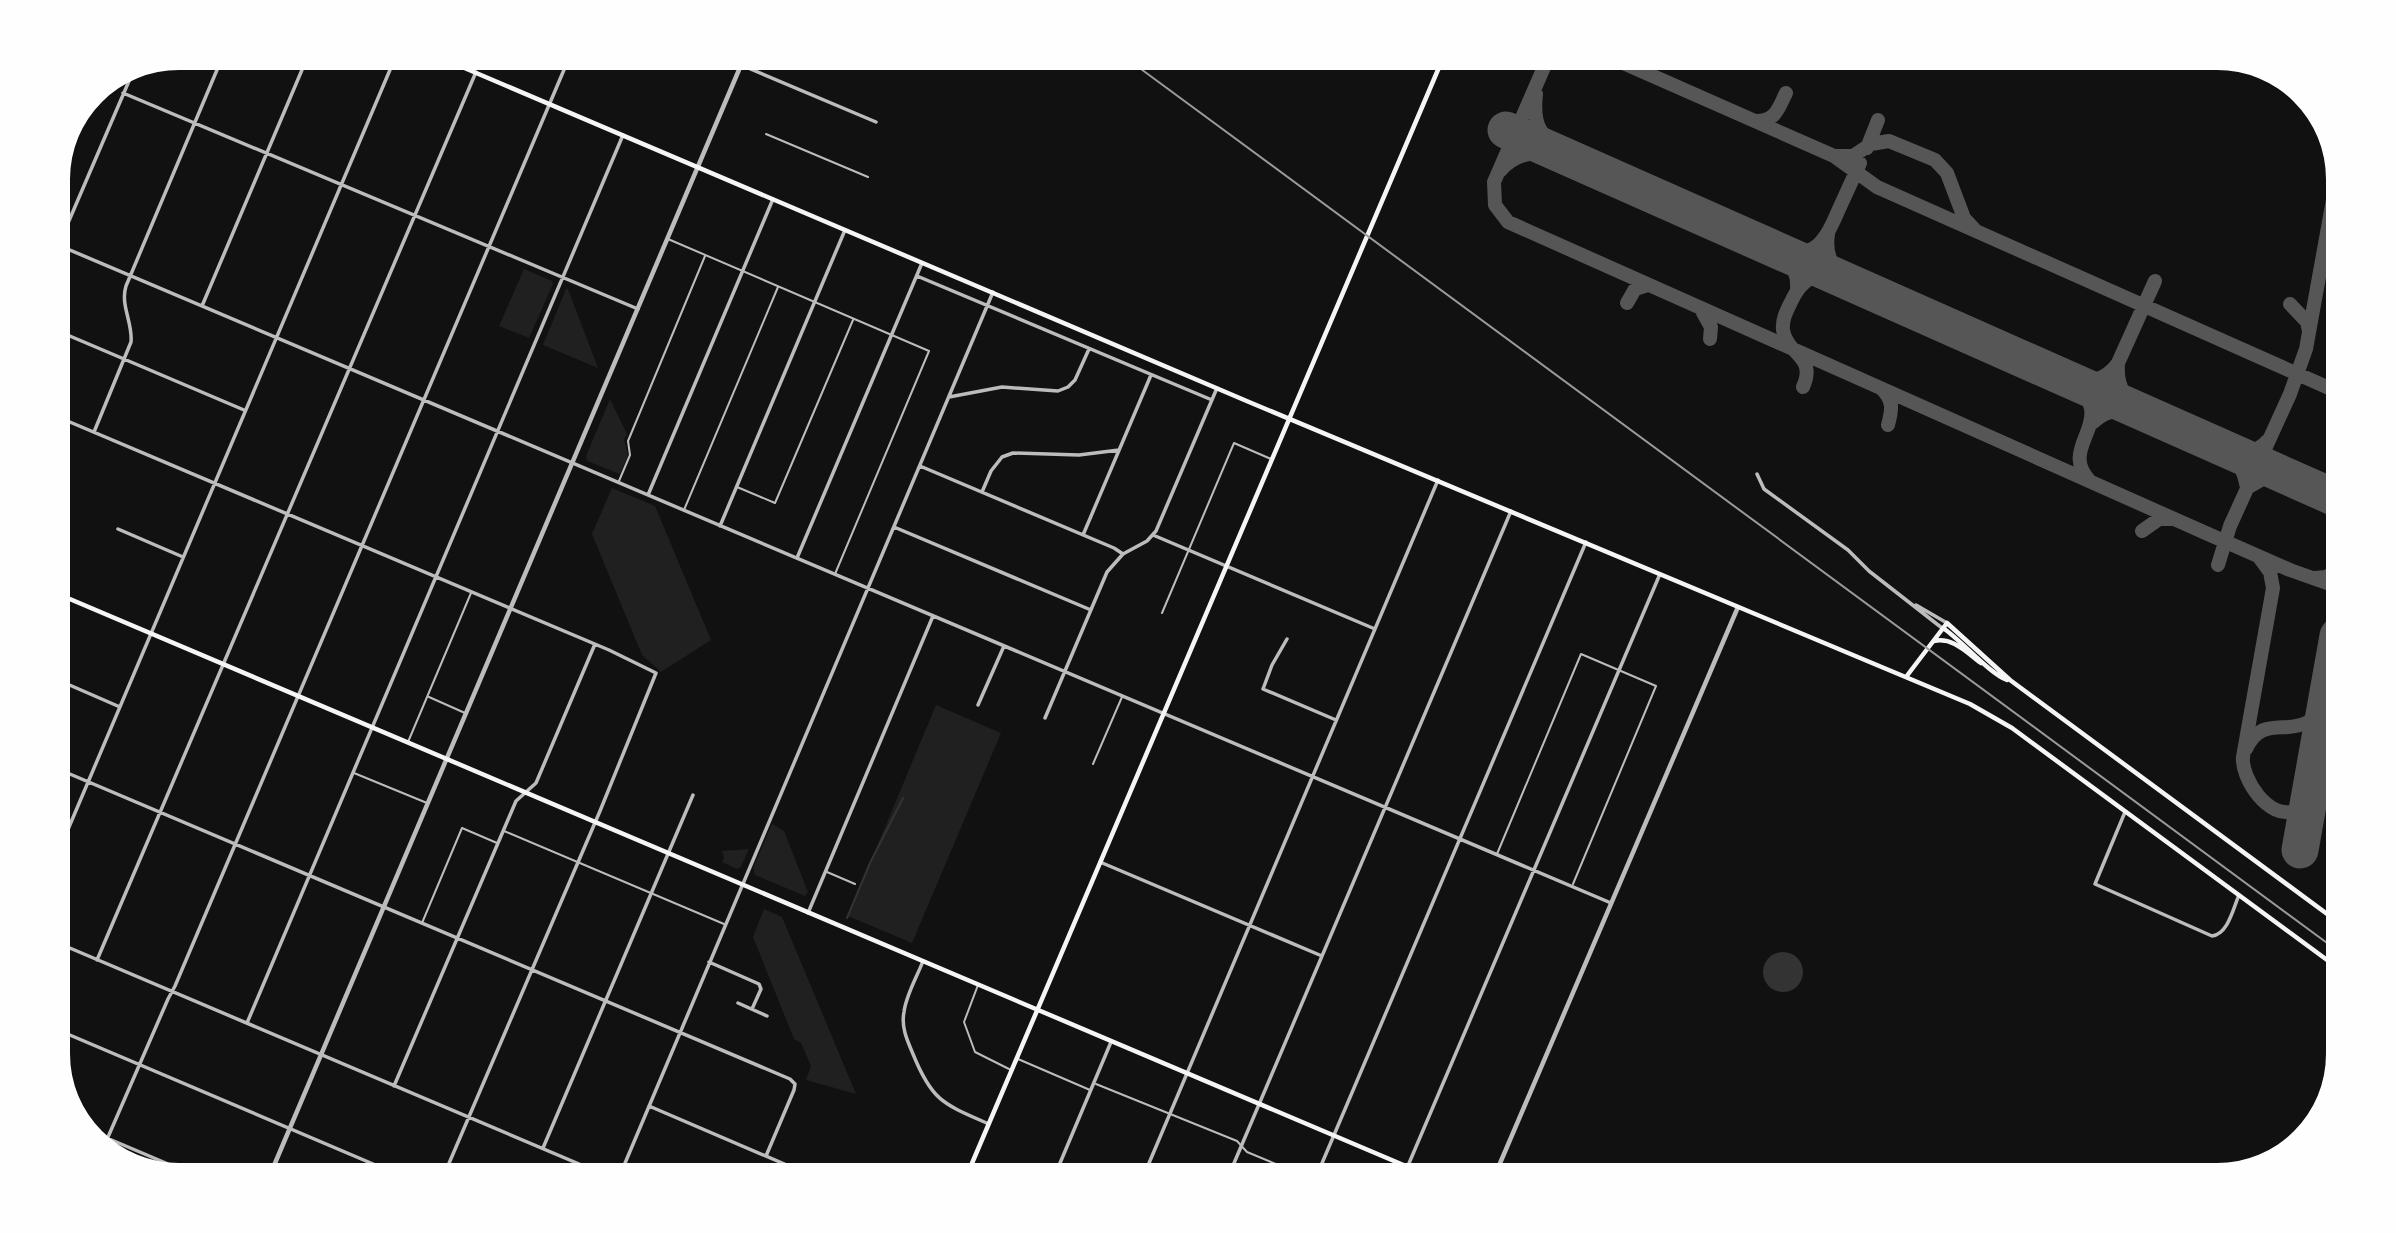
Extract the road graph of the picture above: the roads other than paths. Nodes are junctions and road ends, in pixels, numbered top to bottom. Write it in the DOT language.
graph roads {
  1 [pos="217,70"];
  2 [pos="302,70"];
  3 [pos="390,70"];
  4 [pos="470,70"];
  5 [pos="564,70"];
  6 [pos="739,70"];
  7 [pos="753,70"];
  8 [pos="1438,70"];
  9 [pos="475,72"];
  10 [pos="127,84"];
  11 [pos="123,93"];
  12 [pos="550,103"];
  13 [pos="876,122"];
  14 [pos="195,123"];
  15 [pos="766,134"];
  16 [pos="624,135"];
  17 [pos="267,153"];
  18 [pos="698,167"];
  19 [pos="868,177"];
  20 [pos="341,184"];
  21 [pos="774,199"];
  22 [pos="415,215"];
  23 [pos="70,217"];
  24 [pos="845,230"];
  25 [pos="667,239"];
  26 [pos="489,247"];
  27 [pos="70,250"];
  28 [pos="705,255"];
  29 [pos="922,263"];
  30 [pos="743,271"];
  31 [pos="130,275"];
  32 [pos="917,276"];
  33 [pos="563,278"];
  34 [pos="778,286"];
  35 [pos="993,292"];
  36 [pos="815,302"];
  37 [pos="202,306"];
  38 [pos="987,306"];
  39 [pos="638,309"];
  40 [pos="853,318"];
  41 [pos="892,335"];
  42 [pos="70,336"];
  43 [pos="275,338"];
  44 [pos="1089,349"];
  45 [pos="125,359"];
  46 [pos="350,369"];
  47 [pos="1151,375"];
  48 [pos="1217,388"];
  49 [pos="948,397"];
  50 [pos="424,400"];
  51 [pos="1212,400"];
  52 [pos="244,410"];
  53 [pos="1290,418"];
  54 [pos="70,421"];
  55 [pos="498,431"];
  56 [pos="94,432"];
  57 [pos="1119,450"];
  58 [pos="1272,459"];
  59 [pos="572,463"];
  60 [pos="919,466"];
  61 [pos="1757,474"];
  62 [pos="1438,480"];
  63 [pos="214,483"];
  64 [pos="619,483"];
  65 [pos="736,487"];
  66 [pos="982,492"];
  67 [pos="648,495"];
  68 [pos="684,510"];
  69 [pos="1511,511"];
  70 [pos="288,515"];
  71 [pos="720,526"];
  72 [pos="894,527"];
  73 [pos="118,529"];
  74 [pos="1083,535"];
  75 [pos="1153,535"];
  76 [pos="1586,542"];
  77 [pos="362,546"];
  78 [pos="1188,550"];
  79 [pos="1123,554"];
  80 [pos="183,557"];
  81 [pos="797,558"];
  82 [pos="1227,566"];
  83 [pos="1660,574"];
  84 [pos="835,575"];
  85 [pos="436,576"];
  86 [pos="868,588"];
  87 [pos="472,592"];
  88 [pos="70,599"];
  89 [pos="1738,607"];
  90 [pos="511,608"];
  91 [pos="1091,610"];
  92 [pos="1162,613"];
  93 [pos="933,616"];
  94 [pos="1945,626"];
  95 [pos="1375,629"];
  96 [pos="150,633"];
  97 [pos="1287,639"];
  98 [pos="1933,641"];
  99 [pos="595,644"];
  100 [pos="1004,646"];
  101 [pos="223,664"];
  102 [pos="1990,669"];
  103 [pos="1619,670"];
  104 [pos="1065,672"];
  105 [pos="1906,677"];
  106 [pos="2010,680"];
  107 [pos="70,685"];
  108 [pos="298,696"];
  109 [pos="1122,696"];
  110 [pos="428,697"];
  111 [pos="978,705"];
  112 [pos="120,706"];
  113 [pos="466,713"];
  114 [pos="1163,713"];
  115 [pos="1045,718"];
  116 [pos="1336,720"];
  117 [pos="372,727"];
  118 [pos="408,742"];
  119 [pos="447,759"];
  120 [pos="1093,764"];
  121 [pos="353,772"];
  122 [pos="70,774"];
  123 [pos="1312,776"];
  124 [pos="88,782"];
  125 [pos="526,793"];
  126 [pos="693,796"];
  127 [pos="428,803"];
  128 [pos="1385,808"];
  129 [pos="2125,812"];
  130 [pos="160,813"];
  131 [pos="595,822"];
  132 [pos="70,825"];
  133 [pos="503,831"];
  134 [pos="1460,839"];
  135 [pos="498,843"];
  136 [pos="235,844"];
  137 [pos="668,853"];
  138 [pos="1497,855"];
  139 [pos="577,862"];
  140 [pos="1100,862"];
  141 [pos="1533,870"];
  142 [pos="826,871"];
  143 [pos="309,875"];
  144 [pos="855,884"];
  145 [pos="742,885"];
  146 [pos="1572,886"];
  147 [pos="650,893"];
  148 [pos="2239,895"];
  149 [pos="1611,903"];
  150 [pos="383,907"];
  151 [pos="808,913"];
  152 [pos="2326,913"];
  153 [pos="422,923"];
  154 [pos="725,925"];
  155 [pos="1249,925"];
  156 [pos="457,938"];
  157 [pos="70,948"];
  158 [pos="1322,956"];
  159 [pos="2326,959"];
  160 [pos="97,960"];
  161 [pos="923,961"];
  162 [pos="709,962"];
  163 [pos="531,970"];
  164 [pos="978,984"];
  165 [pos="172,992"];
  166 [pos="605,1001"];
  167 [pos="738,1003"];
  168 [pos="752,1009"];
  169 [pos="1038,1009"];
  170 [pos="767,1016"];
  171 [pos="247,1023"];
  172 [pos="680,1032"];
  173 [pos="70,1035"];
  174 [pos="1112,1041"];
  175 [pos="321,1055"];
  176 [pos="1017,1058"];
  177 [pos="139,1065"];
  178 [pos="1012,1070"];
  179 [pos="1187,1072"];
  180 [pos="1094,1083"];
  181 [pos="394,1086"];
  182 [pos="1091,1090"];
  183 [pos="1259,1104"];
  184 [pos="649,1107"];
  185 [pos="1170,1114"];
  186 [pos="469,1117"];
  187 [pos="989,1124"];
  188 [pos="290,1129"];
  189 [pos="1334,1135"];
  190 [pos="108,1136"];
  191 [pos="113,1141"];
  192 [pos="1242,1146"];
  193 [pos="543,1148"];
  194 [pos="766,1156"];
  195 [pos="162,1161"];
  196 [pos="275,1163"];
  197 [pos="371,1163"];
  198 [pos="449,1163"];
  199 [pos="577,1163"];
  200 [pos="625,1163"];
  201 [pos="782,1163"];
  202 [pos="972,1163"];
  203 [pos="1060,1163"];
  204 [pos="1149,1163"];
  205 [pos="1235,1163"];
  206 [pos="1273,1163"];
  207 [pos="1322,1163"];
  208 [pos="1398,1163"];
  209 [pos="1409,1163"];
  210 [pos="1500,1163"];
  1 -- 14 [label="street"];
  2 -- 17 [label="street"];
  3 -- 20 [label="street"];
  4 -- 9 [label="main road"];
  5 -- 12 [label="street"];
  6 -- 18 [label="street"];
  7 -- 13 [label="street"];
  8 -- 53 [label="main road"];
  9 -- 12 [label="main road"];
  9 -- 22 [label="street"];
  10 -- 11 [label="street"];
  11 -- 14 [label="street"];
  11 -- 23 [label="street"];
  12 -- 16 [label="main road"];
  12 -- 26 [label="street"];
  14 -- 17 [label="street"];
  14 -- 31 [label="street"];
  15 -- 19 [label="lane"];
  16 -- 18 [label="main road"];
  16 -- 33 [label="street"];
  17 -- 20 [label="street"];
  17 -- 37 [label="street"];
  18 -- 21 [label="main road"];
  18 -- 25 [label="street"];
  20 -- 22 [label="street"];
  20 -- 43 [label="street"];
  21 -- 24 [label="main road"];
  21 -- 30 [label="street"];
  22 -- 26 [label="street"];
  22 -- 46 [label="street"];
  24 -- 29 [label="main road"];
  24 -- 36 [label="street"];
  25 -- 28 [label="lane"];
  25 -- 39 [label="street"];
  26 -- 33 [label="street"];
  26 -- 50 [label="street"];
  27 -- 31 [label="street"];
  28 -- 30 [label="lane"];
  28 -- 64 [label="lane"];
  29 -- 32 [label="street"];
  29 -- 35 [label="main road"];
  30 -- 34 [label="lane"];
  30 -- 67 [label="street"];
  31 -- 37 [label="street"];
  31 -- 45 [label="street"];
  32 -- 38 [label="street"];
  32 -- 41 [label="street"];
  33 -- 39 [label="street"];
  33 -- 55 [label="street"];
  34 -- 36 [label="lane"];
  34 -- 68 [label="lane"];
  35 -- 38 [label="street"];
  35 -- 48 [label="main road"];
  36 -- 40 [label="lane"];
  36 -- 65 [label="street"];
  37 -- 43 [label="street"];
  38 -- 44 [label="street"];
  38 -- 49 [label="street"];
  39 -- 59 [label="street"];
  40 -- 41 [label="lane"];
  40 -- 65 [label="lane"];
  41 -- 81 [label="street"];
  41 -- 84 [label="lane"];
  42 -- 45 [label="street"];
  43 -- 46 [label="street"];
  43 -- 52 [label="street"];
  44 -- 47 [label="street"];
  44 -- 49 [label="street"];
  45 -- 52 [label="street"];
  45 -- 56 [label="street"];
  46 -- 50 [label="street"];
  46 -- 70 [label="street"];
  47 -- 51 [label="street"];
  47 -- 57 [label="street"];
  48 -- 51 [label="street"];
  48 -- 53 [label="main road"];
  49 -- 60 [label="street"];
  50 -- 55 [label="street"];
  50 -- 77 [label="street"];
  51 -- 75 [label="street"];
  52 -- 63 [label="street"];
  53 -- 58 [label="main road"];
  53 -- 62 [label="main road"];
  54 -- 56 [label="street"];
  55 -- 59 [label="street"];
  55 -- 85 [label="street"];
  56 -- 63 [label="street"];
  57 -- 66 [label="street"];
  57 -- 74 [label="street"];
  58 -- 78 [label="lane"];
  58 -- 82 [label="main road"];
  59 -- 64 [label="street"];
  59 -- 90 [label="street"];
  60 -- 66 [label="street"];
  60 -- 72 [label="street"];
  61 -- 94 [label="street"];
  62 -- 69 [label="main road"];
  62 -- 95 [label="street"];
  63 -- 70 [label="street"];
  63 -- 80 [label="street"];
  64 -- 67 [label="street"];
  65 -- 71 [label="street"];
  66 -- 74 [label="street"];
  67 -- 68 [label="street"];
  68 -- 71 [label="street"];
  69 -- 76 [label="main road"];
  69 -- 128 [label="street"];
  70 -- 77 [label="street"];
  70 -- 101 [label="street"];
  71 -- 81 [label="street"];
  72 -- 86 [label="street"];
  72 -- 91 [label="street"];
  73 -- 80 [label="street"];
  74 -- 79 [label="street"];
  75 -- 78 [label="street"];
  75 -- 79 [label="street"];
  76 -- 83 [label="main road"];
  76 -- 134 [label="street"];
  77 -- 85 [label="street"];
  77 -- 108 [label="street"];
  78 -- 82 [label="street"];
  78 -- 92 [label="lane"];
  79 -- 91 [label="street"];
  80 -- 96 [label="street"];
  81 -- 84 [label="street"];
  82 -- 95 [label="street"];
  82 -- 114 [label="main road"];
  83 -- 89 [label="main road"];
  83 -- 103 [label="street"];
  84 -- 86 [label="street"];
  85 -- 87 [label="street"];
  85 -- 117 [label="street"];
  86 -- 93 [label="street"];
  86 -- 145 [label="street"];
  87 -- 90 [label="street"];
  87 -- 110 [label="lane"];
  88 -- 96 [label="main road"];
  89 -- 105 [label="main road"];
  89 -- 149 [label="street"];
  90 -- 99 [label="street"];
  90 -- 113 [label="street"];
  91 -- 104 [label="street"];
  93 -- 100 [label="street"];
  93 -- 142 [label="street"];
  94 -- 98 [label="main road"];
  94 -- 102 [label="main road"];
  94 -- 106 [label="main road"];
  95 -- 116 [label="street"];
  96 -- 101 [label="main road"];
  96 -- 112 [label="street"];
  97 -- 116 [label="street"];
  98 -- 102 [label="main road"];
  98 -- 105 [label="main road"];
  99 -- 125 [label="street"];
  99 -- 131 [label="street"];
  100 -- 104 [label="street"];
  100 -- 111 [label="street"];
  101 -- 108 [label="main road"];
  101 -- 130 [label="street"];
  102 -- 106 [label="main road"];
  103 -- 138 [label="lane"];
  103 -- 141 [label="street"];
  103 -- 146 [label="lane"];
  104 -- 109 [label="street"];
  104 -- 115 [label="street"];
  105 -- 129 [label="main road"];
  106 -- 152 [label="main road"];
  107 -- 112 [label="street"];
  108 -- 117 [label="main road"];
  108 -- 136 [label="street"];
  109 -- 114 [label="street"];
  109 -- 120 [label="lane"];
  110 -- 113 [label="lane"];
  110 -- 118 [label="lane"];
  112 -- 124 [label="street"];
  113 -- 119 [label="street"];
  114 -- 123 [label="street"];
  114 -- 140 [label="main road"];
  116 -- 123 [label="street"];
  117 -- 118 [label="main road"];
  117 -- 121 [label="street"];
  118 -- 119 [label="main road"];
  119 -- 125 [label="main road"];
  119 -- 127 [label="street"];
  121 -- 127 [label="lane"];
  121 -- 143 [label="street"];
  122 -- 124 [label="street"];
  123 -- 128 [label="street"];
  123 -- 155 [label="street"];
  124 -- 130 [label="street"];
  124 -- 132 [label="street"];
  125 -- 131 [label="main road"];
  125 -- 133 [label="street"];
  126 -- 137 [label="street"];
  127 -- 150 [label="street"];
  128 -- 134 [label="street"];
  128 -- 158 [label="street"];
  129 -- 148 [label="main road"];
  129 -- 148 [label="street"];
  130 -- 136 [label="street"];
  130 -- 160 [label="street"];
  131 -- 137 [label="main road"];
  131 -- 139 [label="street"];
  133 -- 135 [label="street"];
  133 -- 139 [label="lane"];
  134 -- 138 [label="street"];
  134 -- 189 [label="street"];
  135 -- 153 [label="lane"];
  135 -- 156 [label="street"];
  136 -- 143 [label="street"];
  136 -- 165 [label="street"];
  137 -- 145 [label="main road"];
  137 -- 147 [label="street"];
  138 -- 141 [label="street"];
  139 -- 147 [label="lane"];
  139 -- 163 [label="street"];
  140 -- 155 [label="street"];
  140 -- 169 [label="main road"];
  141 -- 146 [label="street"];
  141 -- 209 [label="street"];
  142 -- 144 [label="lane"];
  142 -- 151 [label="street"];
  143 -- 150 [label="street"];
  143 -- 171 [label="street"];
  145 -- 151 [label="main road"];
  145 -- 154 [label="street"];
  146 -- 149 [label="street"];
  147 -- 154 [label="lane"];
  147 -- 166 [label="street"];
  148 -- 159 [label="main road"];
  149 -- 210 [label="street"];
  150 -- 153 [label="street"];
  150 -- 175 [label="street"];
  151 -- 161 [label="main road"];
  153 -- 156 [label="street"];
  154 -- 162 [label="street"];
  155 -- 158 [label="street"];
  155 -- 179 [label="street"];
  156 -- 163 [label="street"];
  156 -- 181 [label="street"];
  157 -- 160 [label="street"];
  158 -- 183 [label="street"];
  160 -- 165 [label="street"];
  161 -- 164 [label="main road"];
  161 -- 187 [label="street"];
  162 -- 168 [label="street"];
  162 -- 172 [label="street"];
  163 -- 166 [label="street"];
  163 -- 186 [label="street"];
  164 -- 169 [label="main road"];
  164 -- 178 [label="lane"];
  165 -- 171 [label="street"];
  165 -- 177 [label="street"];
  166 -- 172 [label="street"];
  166 -- 193 [label="street"];
  167 -- 168 [label="street"];
  168 -- 170 [label="street"];
  169 -- 174 [label="main road"];
  169 -- 176 [label="main road"];
  171 -- 175 [label="street"];
  172 -- 184 [label="street"];
  172 -- 194 [label="street"];
  173 -- 177 [label="street"];
  174 -- 179 [label="main road"];
  174 -- 180 [label="street"];
  175 -- 181 [label="street"];
  175 -- 188 [label="street"];
  176 -- 178 [label="main road"];
  176 -- 182 [label="lane"];
  177 -- 188 [label="street"];
  177 -- 190 [label="street"];
  178 -- 187 [label="main road"];
  179 -- 183 [label="main road"];
  179 -- 185 [label="street"];
  180 -- 182 [label="street"];
  180 -- 185 [label="lane"];
  181 -- 186 [label="street"];
  182 -- 203 [label="street"];
  183 -- 189 [label="main road"];
  183 -- 192 [label="street"];
  184 -- 194 [label="street"];
  184 -- 200 [label="street"];
  185 -- 192 [label="lane"];
  185 -- 204 [label="street"];
  186 -- 193 [label="street"];
  186 -- 198 [label="street"];
  187 -- 202 [label="main road"];
  188 -- 196 [label="street"];
  188 -- 197 [label="street"];
  189 -- 207 [label="street"];
  189 -- 208 [label="main road"];
  191 -- 195 [label="street"];
  192 -- 205 [label="street"];
  192 -- 206 [label="lane"];
  193 -- 199 [label="street"];
  194 -- 201 [label="street"];
}
